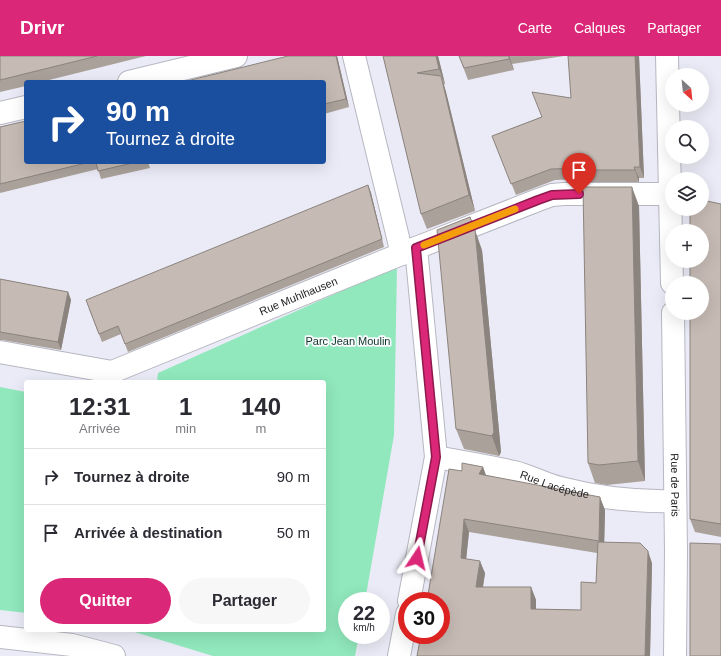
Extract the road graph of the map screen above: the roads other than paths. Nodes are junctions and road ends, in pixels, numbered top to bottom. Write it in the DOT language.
graph roads {
  1 [pos="236,56"];
  2 [pos="354,56"];
  3 [pos="667,56"];
  4 [pos="179,63"];
  5 [pos="134,80"];
  6 [pos="24,107"];
  7 [pos="0,113"];
  8 [pos="670,172"];
  9 [pos="665,194"];
  10 [pos="671,216"];
  11 [pos="409,251"];
  12 [pos="672,276"];
  13 [pos="673,320"];
  14 [pos="0,352"];
  15 [pos="436,457"];
  16 [pos="675,500"];
  17 [pos="411,592"];
  18 [pos="0,637"];
  19 [pos="401,644"];
  20 [pos="114,656"];
  21 [pos="399,656"];
  22 [pos="675,656"];
  1 -- 4 [label="street"];
  2 -- 11 [label="street"];
  3 -- 8 [label="street"];
  4 -- 5 [label="street"];
  6 -- 7 [label="street"];
  9 -- 11 [label="street, Rue Muhlhausen"];
  10 -- 12 [label="street"];
  11 -- 14 [label="street, Rue Muhlhausen"];
  11 -- 15 [label="street"];
  13 -- 16 [label="street, Rue de Paris"];
  15 -- 16 [label="street, Rue Lacépède"];
  15 -- 17 [label="street"];
  16 -- 22 [label="street, Rue de Paris"];
  18 -- 20 [label="street"];
  19 -- 21 [label="street"];
}
